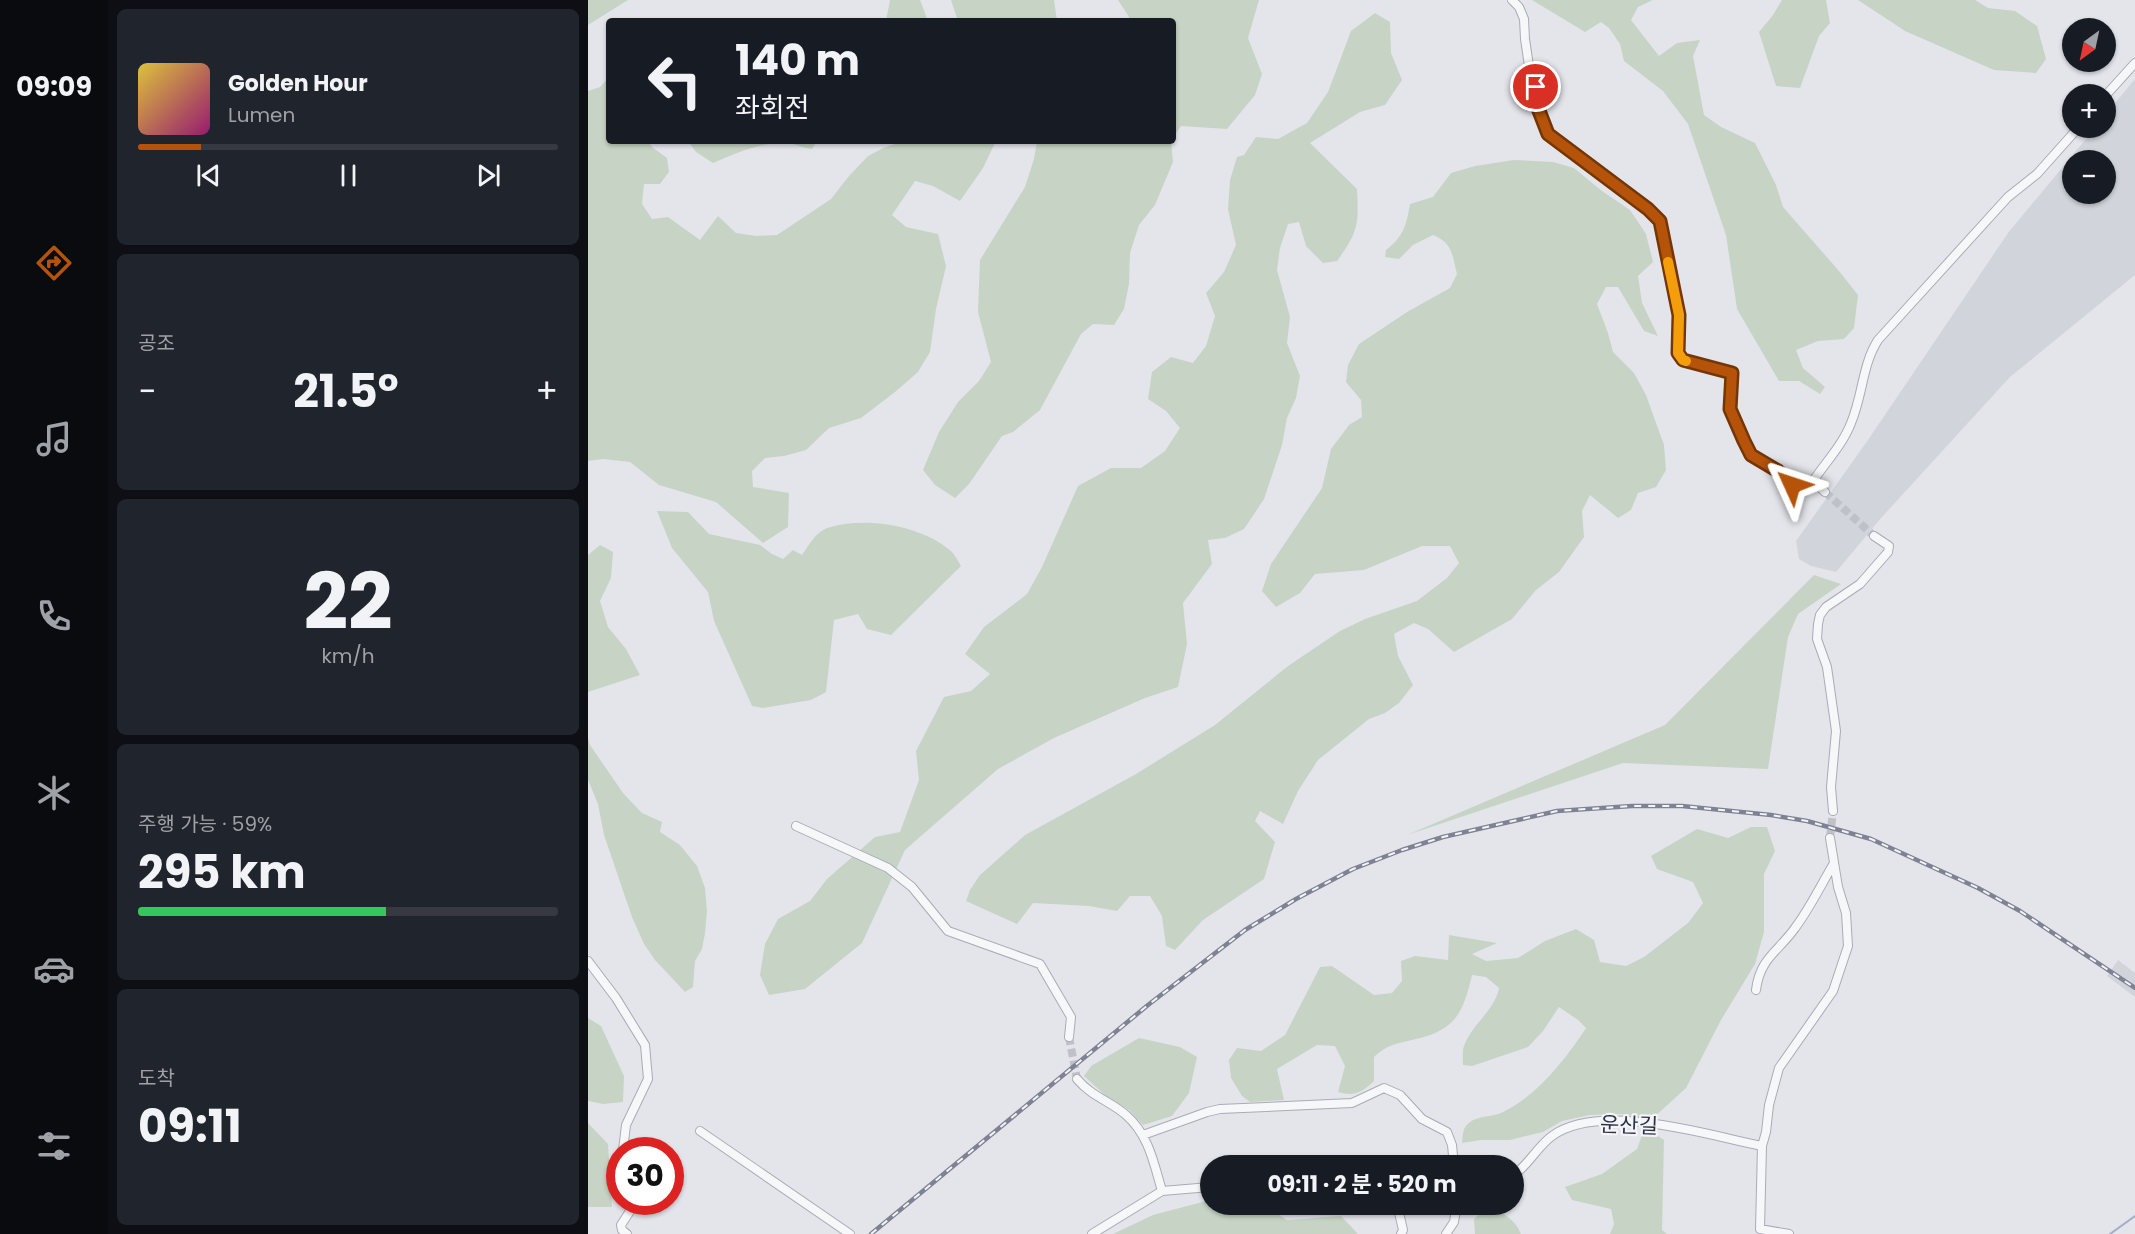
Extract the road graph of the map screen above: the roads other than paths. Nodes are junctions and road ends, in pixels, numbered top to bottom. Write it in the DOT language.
graph roads {
  1 [pos="1512,0"];
  2 [pos="2135,63"];
  3 [pos="2116,84"];
  4 [pos="2069,138"];
  5 [pos="1813,481"];
  6 [pos="1825,492"];
  7 [pos="1874,536"];
  8 [pos="1833,811"];
  9 [pos="796,826"];
  10 [pos="1830,838"];
  11 [pos="1834,863"];
  12 [pos="588,961"];
  13 [pos="1756,990"];
  14 [pos="1069,1037"];
  15 [pos="1077,1079"];
  16 [pos="700,1131"];
  17 [pos="1143,1135"];
  18 [pos="625,1137"];
  19 [pos="1762,1146"];
  20 [pos="1453,1155"];
  21 [pos="1524,1167"];
  22 [pos="1200,1188"];
  23 [pos="1162,1191"];
  24 [pos="628,1215"];
  25 [pos="1399,1215"];
  26 [pos="1455,1215"];
  27 [pos="1758,1231"];
  28 [pos="627,1234"];
  29 [pos="850,1234"];
  30 [pos="1092,1234"];
  31 [pos="1401,1234"];
  32 [pos="1446,1234"];
  33 [pos="1789,1234"];
  1 -- 5 [label="street"];
  2 -- 3 [label="street"];
  4 -- 5 [label="street"];
  5 -- 6 [label="street"];
  7 -- 8 [label="street"];
  9 -- 14 [label="street"];
  10 -- 11 [label="street"];
  11 -- 13 [label="street"];
  11 -- 19 [label="street"];
  12 -- 18 [label="street"];
  15 -- 17 [label="street"];
  16 -- 29 [label="street"];
  17 -- 20 [label="street"];
  17 -- 23 [label="street"];
  19 -- 21 [label="street, 운산길"];
  19 -- 27 [label="street"];
  22 -- 23 [label="street"];
  23 -- 30 [label="street"];
  24 -- 28 [label="street"];
  25 -- 31 [label="street"];
  26 -- 32 [label="street"];
  27 -- 33 [label="street"];
}
